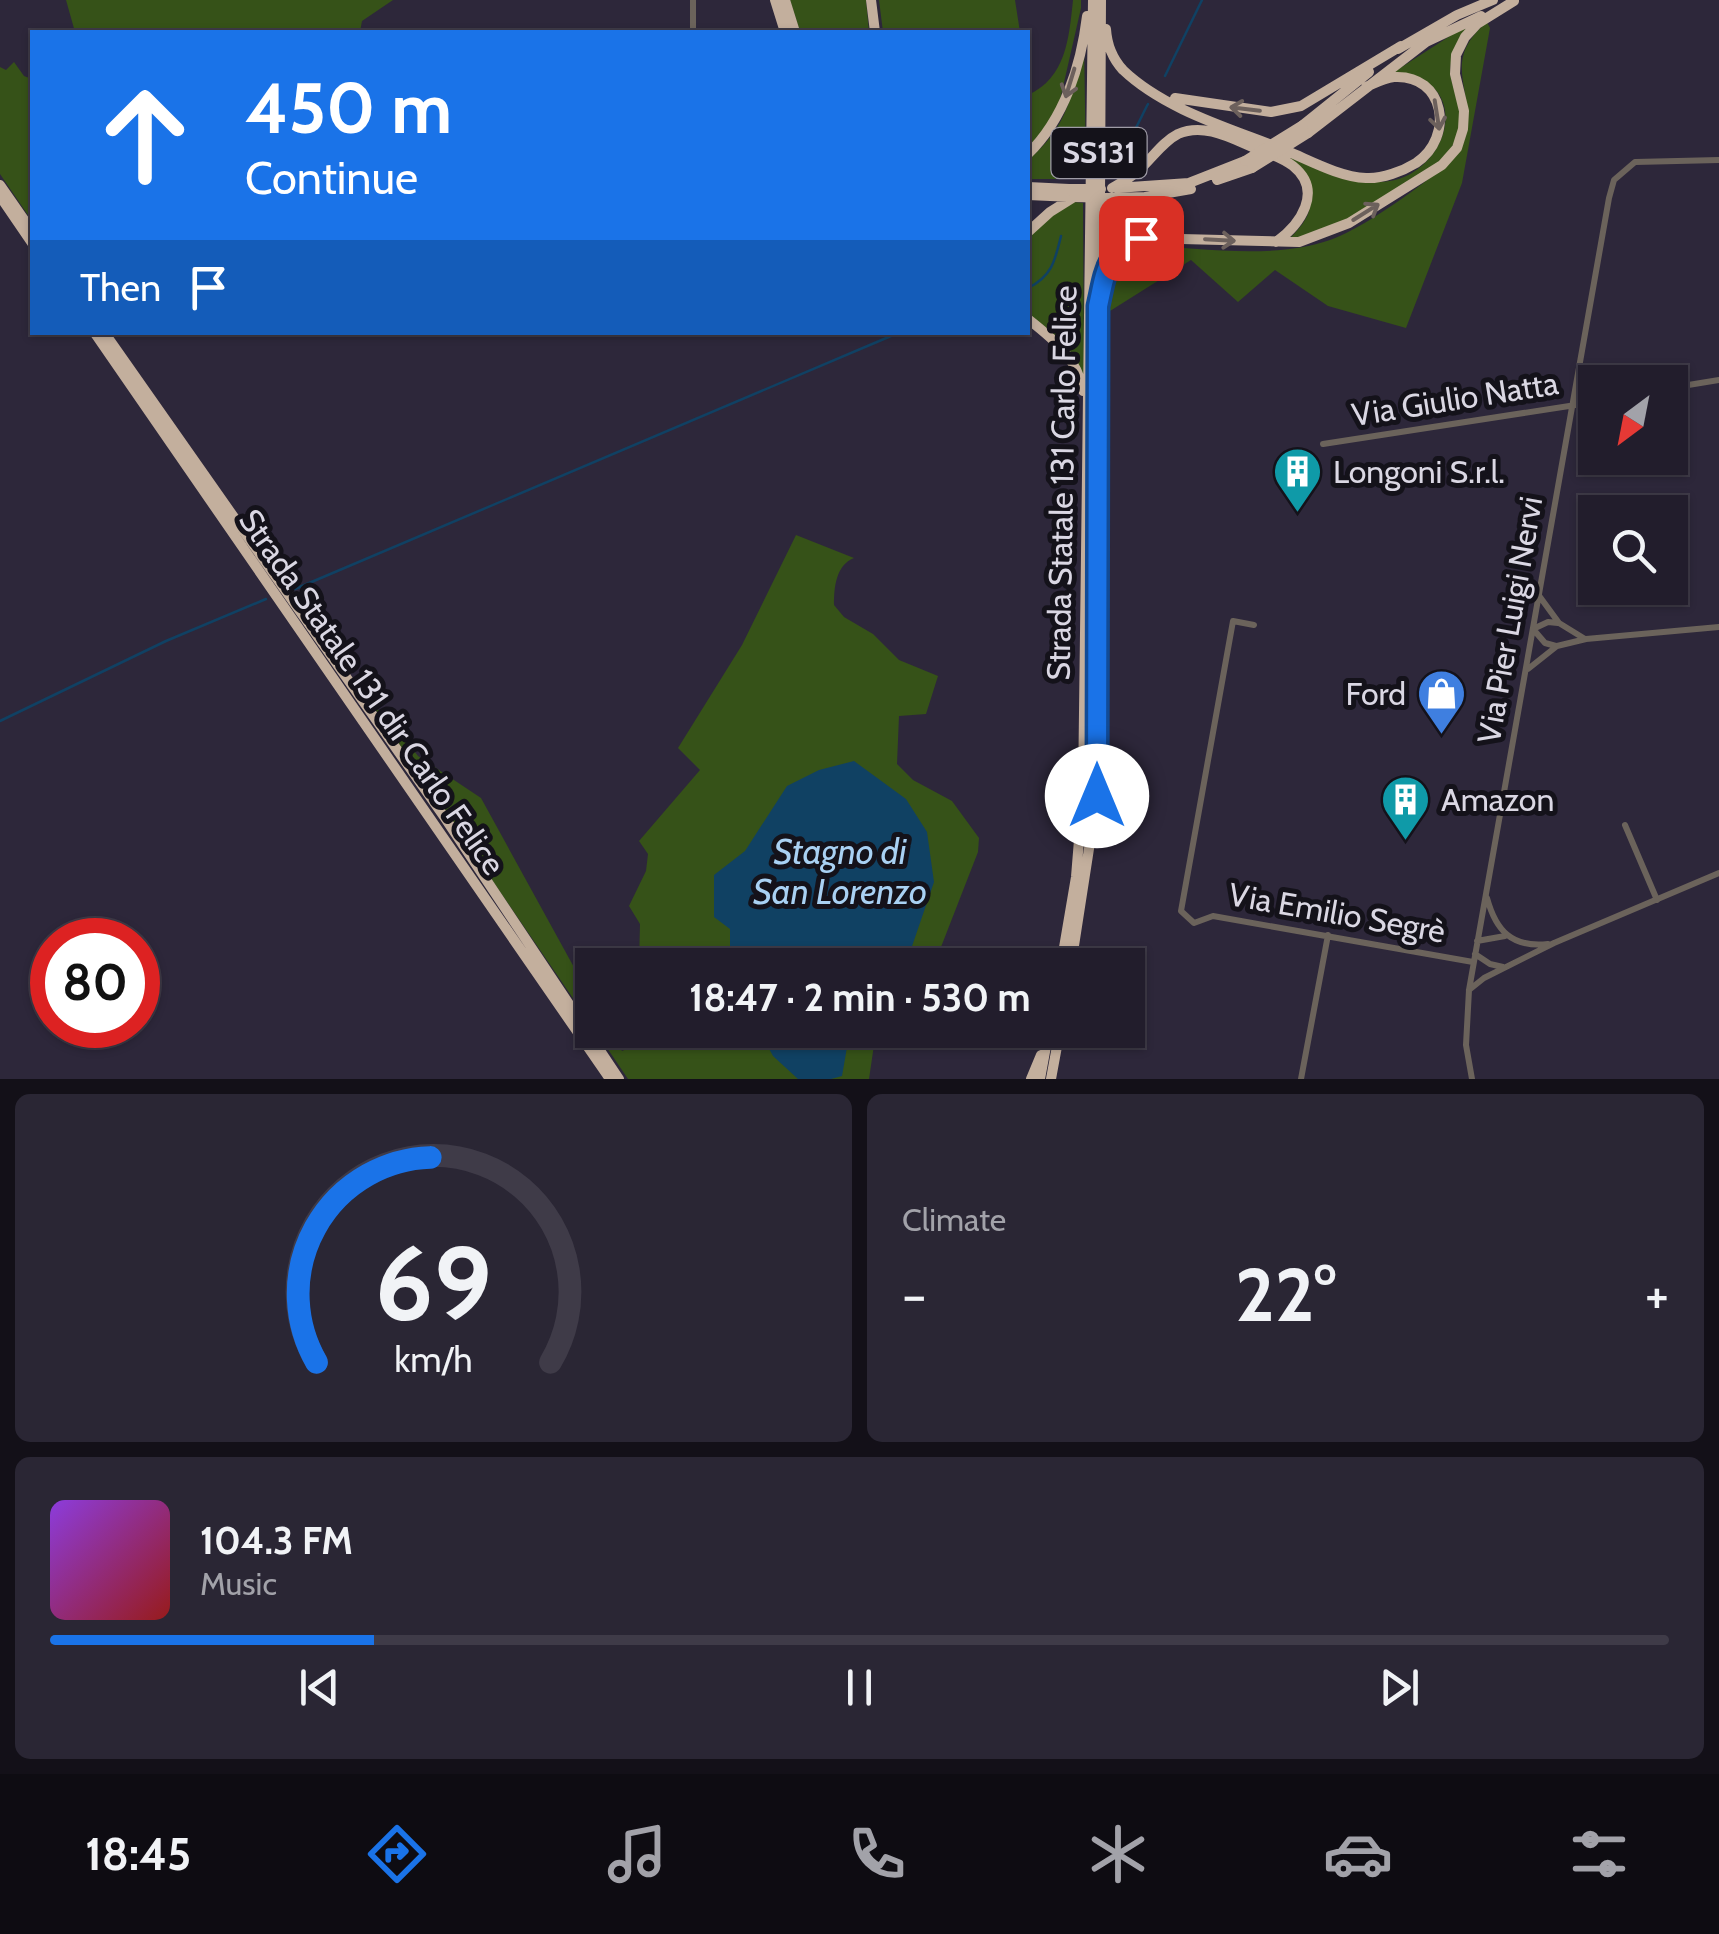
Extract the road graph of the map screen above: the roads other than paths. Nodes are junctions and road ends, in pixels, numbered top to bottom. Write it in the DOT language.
graph roads {
  1 [pos="693,0"];
  2 [pos="785,0"];
  3 [pos="871,0"];
  4 [pos="1090,0"];
  5 [pos="1103,0"];
  6 [pos="1493,0"];
  7 [pos="1516,1"];
  8 [pos="693,30"];
  9 [pos="794,30"];
  10 [pos="875,30"];
  11 [pos="1401,46"];
  12 [pos="1366,87"];
  13 [pos="1157,95"];
  14 [pos="1306,129"];
  15 [pos="1030,152"];
  16 [pos="1719,160"];
  17 [pos="0,185"];
  18 [pos="1030,187"];
  19 [pos="1109,191"];
  20 [pos="1072,193"];
  21 [pos="0,196"];
  22 [pos="1030,196"];
  23 [pos="30,228"];
  24 [pos="1030,230"];
  25 [pos="30,241"];
  26 [pos="1276,243"];
  27 [pos="1098,306"];
  28 [pos="1030,321"];
  29 [pos="96,335"];
  30 [pos="106,335"];
  31 [pos="1719,380"];
  32 [pos="1688,385"];
  33 [pos="1578,405"];
  34 [pos="1574,406"];
  35 [pos="1088,433"];
  36 [pos="1323,444"];
  37 [pos="1540,596"];
  38 [pos="1559,623"];
  39 [pos="1254,624"];
  40 [pos="1719,627"];
  41 [pos="1533,629"];
  42 [pos="1586,639"];
  43 [pos="1557,646"];
  44 [pos="1527,670"];
  45 [pos="1625,826"];
  46 [pos="1719,874"];
  47 [pos="1486,894"];
  48 [pos="1656,900"];
  49 [pos="1328,935"];
  50 [pos="1506,936"];
  51 [pos="1477,941"];
  52 [pos="1554,943"];
  53 [pos="1064,948"];
  54 [pos="1074,948"];
  55 [pos="1474,958"];
  56 [pos="1504,967"];
  57 [pos="1469,990"];
  58 [pos="1043,1048"];
  59 [pos="1046,1048"];
  60 [pos="1057,1048"];
  61 [pos="1052,1076"];
  62 [pos="610,1079"];
  63 [pos="620,1079"];
  64 [pos="1031,1079"];
  65 [pos="1040,1079"];
  66 [pos="1302,1079"];
  67 [pos="1472,1079"];
  1 -- 8 [label="street"];
  2 -- 9 [label="highway"];
  3 -- 10 [label="highway"];
  4 -- 15 [label="highway, one-way"];
  4 -- 35 [label="highway, Strada Statale 131 Carlo Felice / SS131"];
  5 -- 13 [label="highway"];
  5 -- 27 [label="highway, Strada Statale 131 Carlo Felice / SS131"];
  6 -- 11 [label="highway"];
  7 -- 12 [label="highway"];
  26 -- 7 [label="highway, one-way"];
  11 -- 13 [label="highway, one-way"];
  11 -- 14 [label="highway"];
  12 -- 13 [label="highway, one-way"];
  12 -- 14 [label="highway"];
  14 -- 19 [label="highway, bridge"];
  16 -- 34 [label="street, Via Pier Luigi Nervi"];
  17 -- 23 [label="highway"];
  18 -- 20 [label="highway"];
  19 -- 20 [label="highway, bridge"];
  19 -- 26 [label="highway"];
  20 -- 22 [label="highway"];
  20 -- 24 [label="highway"];
  21 -- 25 [label="highway"];
  27 -- 26 [label="highway, one-way"];
  27 -- 54 [label="highway, Strada Statale 131 Carlo Felice / SS131"];
  28 -- 35 [label="highway"];
  29 -- 62 [label="highway, Strada Statale 131 dir Carlo Felice"];
  30 -- 63 [label="highway, Strada Statale 131 dir Carlo Felice"];
  31 -- 32 [label="street"];
  33 -- 34 [label="street, Via Giulio Natta"];
  34 -- 36 [label="street, Via Giulio Natta"];
  34 -- 37 [label="street, Via Pier Luigi Nervi"];
  35 -- 53 [label="highway, Strada Statale 131 Carlo Felice / SS131"];
  37 -- 38 [label="street"];
  37 -- 41 [label="street, Via Pier Luigi Nervi"];
  38 -- 41 [label="street"];
  38 -- 42 [label="street"];
  39 -- 49 [label="street, Via Emilio Segrè"];
  40 -- 42 [label="street"];
  41 -- 43 [label="street"];
  41 -- 44 [label="street, Via Pier Luigi Nervi"];
  42 -- 43 [label="street"];
  43 -- 44 [label="street"];
  44 -- 47 [label="street, Via Pier Luigi Nervi"];
  45 -- 48 [label="street"];
  46 -- 48 [label="street"];
  47 -- 50 [label="street, Via Emilio Segrè"];
  47 -- 51 [label="street, Via Pier Luigi Nervi"];
  48 -- 52 [label="street"];
  49 -- 55 [label="street, Via Emilio Segrè"];
  49 -- 66 [label="street"];
  50 -- 51 [label="street, Via Emilio Segrè"];
  50 -- 52 [label="street, Via Emilio Segrè"];
  51 -- 55 [label="street, Via Pier Luigi Nervi"];
  52 -- 56 [label="street, Via Emilio Segrè"];
  55 -- 56 [label="street, Via Emilio Segrè"];
  55 -- 57 [label="street, Via Pier Luigi Nervi"];
  56 -- 57 [label="street, Via Emilio Segrè"];
  57 -- 67 [label="street, Via Pier Luigi Nervi"];
  58 -- 64 [label="highway"];
  59 -- 65 [label="highway"];
  60 -- 61 [label="highway"];
}
